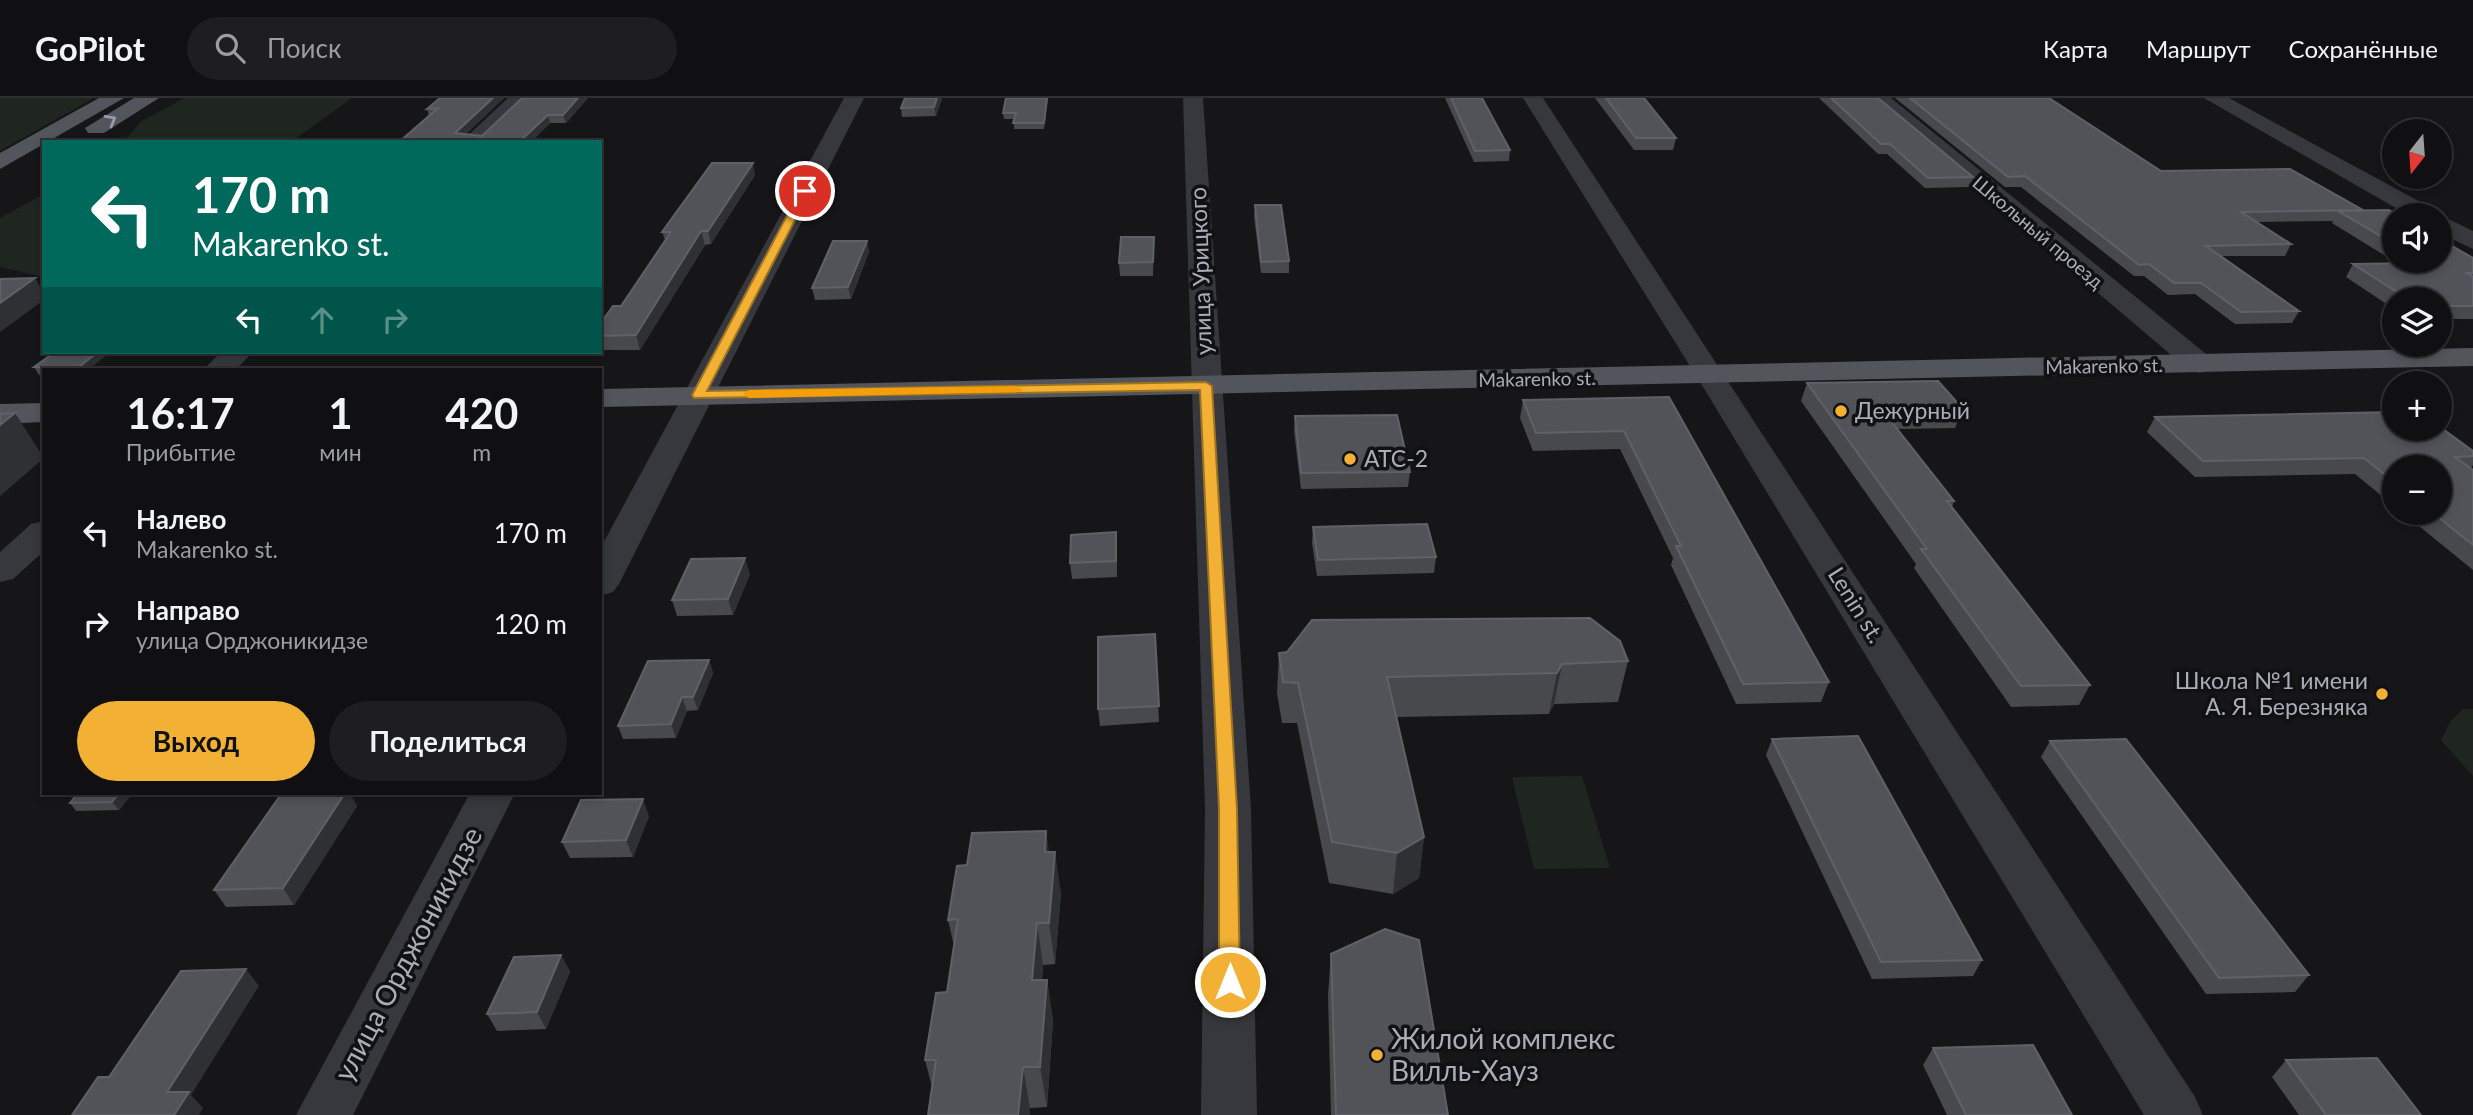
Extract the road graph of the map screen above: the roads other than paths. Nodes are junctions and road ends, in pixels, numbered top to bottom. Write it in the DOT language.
graph roads {
  1 [pos="114,98"];
  2 [pos="149,98"];
  3 [pos="520,98"];
  4 [pos="854,98"];
  5 [pos="1193,98"];
  6 [pos="1533,98"];
  7 [pos="1878,98"];
  8 [pos="2214,98"];
  9 [pos="76,140"];
  10 [pos="474,140"];
  11 [pos="42,160"];
  12 [pos="0,162"];
  13 [pos="0,184"];
  14 [pos="2404,203"];
  15 [pos="2452,230"];
  16 [pos="2473,241"];
  17 [pos="236,354"];
  18 [pos="2473,357"];
  19 [pos="2200,364"];
  20 [pos="220,368"];
  21 [pos="1711,375"];
  22 [pos="1206,386"];
  23 [pos="698,395"];
  24 [pos="602,398"];
  25 [pos="42,412"];
  26 [pos="0,414"];
  27 [pos="42,534"];
  28 [pos="0,571"];
  29 [pos="602,580"];
  30 [pos="491,795"];
  31 [pos="324,1115"];
  32 [pos="1229,1115"];
  33 [pos="2175,1115"];
  1 -- 12 [label="main road"];
  9 -- 2 [label="main road, one-way"];
  3 -- 10 [label="street"];
  4 -- 23 [label="street"];
  5 -- 22 [label="street, улица Урицкого"];
  6 -- 21 [label="street, Lenin st."];
  7 -- 19 [label="street, Школьный проезд"];
  8 -- 14 [label="street"];
  11 -- 13 [label="main road"];
  15 -- 16 [label="street"];
  17 -- 20 [label="street"];
  18 -- 19 [label="main road, Makarenko st."];
  19 -- 21 [label="main road, Makarenko st."];
  21 -- 22 [label="main road, Makarenko st."];
  21 -- 33 [label="street, Lenin st."];
  22 -- 23 [label="main road, Makarenko st."];
  22 -- 32 [label="street, улица Урицкого"];
  23 -- 24 [label="main road, Makarenko st."];
  23 -- 29 [label="street"];
  25 -- 26 [label="main road"];
  27 -- 28 [label="street"];
  30 -- 31 [label="street, улица Орджоникидзе"];
}
